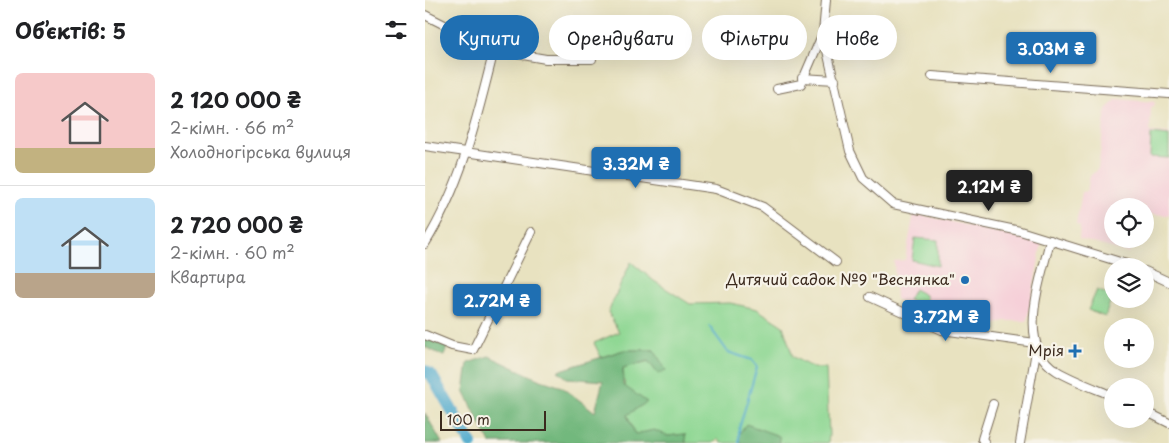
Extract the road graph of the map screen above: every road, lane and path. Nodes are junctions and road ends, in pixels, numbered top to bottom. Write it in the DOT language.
graph roads {
  1 [pos="826,0"];
  2 [pos="425,15"];
  3 [pos="825,15"];
  4 [pos="440,23"];
  5 [pos="817,46"];
  6 [pos="491,60"];
  7 [pos="830,60"];
  8 [pos="932,76"];
  9 [pos="803,78"];
  10 [pos="835,80"];
  11 [pos="777,89"];
  12 [pos="1169,94"];
  13 [pos="425,146"];
  14 [pos="468,152"];
  15 [pos="531,232"];
  16 [pos="1050,240"];
  17 [pos="425,244"];
  18 [pos="1107,258"];
  19 [pos="836,262"];
  20 [pos="1154,275"];
  21 [pos="1169,282"];
  22 [pos="870,297"];
  23 [pos="425,335"];
  24 [pos="1035,343"];
  25 [pos="1104,392"];
  26 [pos="993,404"];
  27 [pos="1154,416"];
  28 [pos="1169,423"];
  29 [pos="985,443"];
  30 [pos="1020,443"];
  1 -- 3 [label="street"];
  2 -- 4 [label="street"];
  5 -- 9 [label="street"];
  6 -- 14 [label="street"];
  7 -- 10 [label="street"];
  8 -- 12 [label="street"];
  9 -- 10 [label="street"];
  9 -- 11 [label="street"];
  10 -- 16 [label="street"];
  13 -- 14 [label="street"];
  14 -- 17 [label="street"];
  14 -- 19 [label="street"];
  15 -- 23 [label="street"];
  16 -- 18 [label="street"];
  16 -- 24 [label="street"];
  20 -- 21 [label="street"];
  22 -- 24 [label="street"];
  24 -- 25 [label="street"];
  24 -- 30 [label="street"];
  26 -- 29 [label="street"];
  27 -- 28 [label="street"];
}
